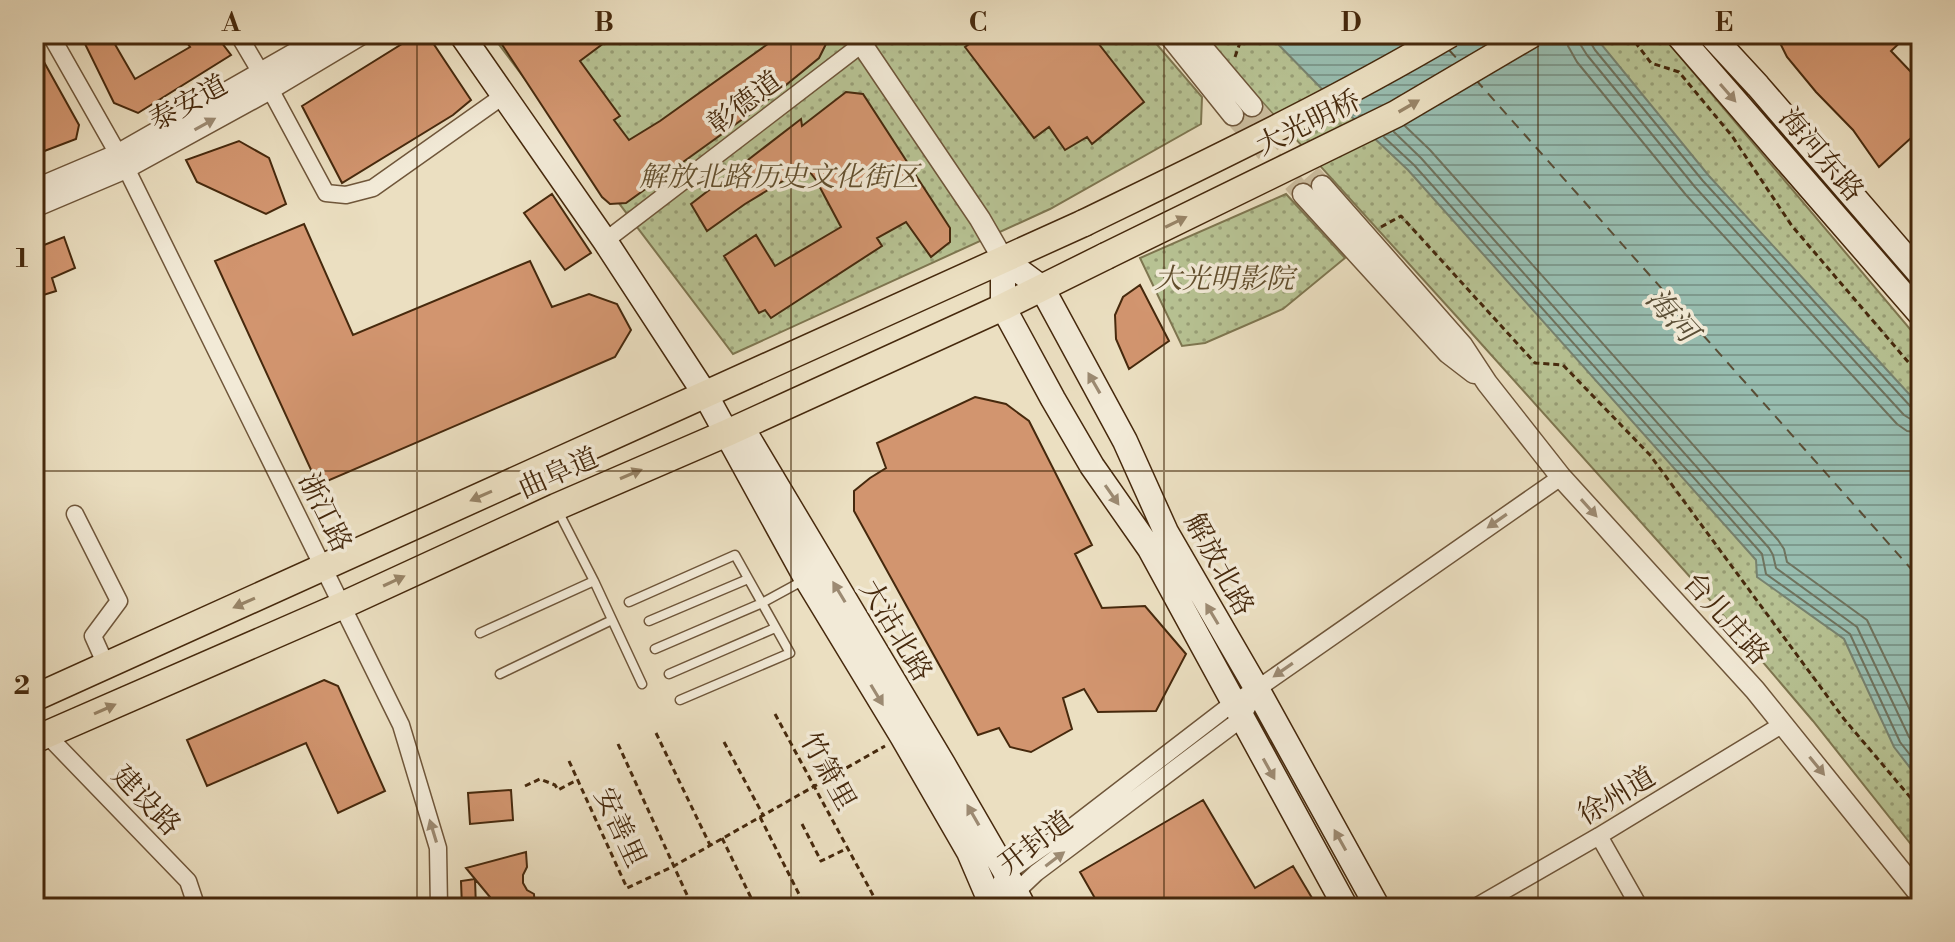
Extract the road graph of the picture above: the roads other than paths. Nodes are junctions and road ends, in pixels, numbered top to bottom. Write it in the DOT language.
graph roads {
  1 [pos="50,34"];
  2 [pos="238,34"];
  3 [pos="329,34"];
  4 [pos="362,34"];
  5 [pos="461,34"];
  6 [pos="1168,34"];
  7 [pos="1191,34"];
  8 [pos="1450,34"];
  9 [pos="1532,34"];
  10 [pos="1677,34"];
  11 [pos="1710,34"];
  12 [pos="864,37"];
  13 [pos="266,81"];
  14 [pos="503,96"];
  15 [pos="122,161"];
  16 [pos="34,190"];
  17 [pos="1312,190"];
  18 [pos="34,207"];
  19 [pos="1084,223"];
  20 [pos="605,241"];
  21 [pos="1106,256"];
  22 [pos="1003,259"];
  23 [pos="1919,268"];
  24 [pos="1894,282"];
  25 [pos="1042,288"];
  26 [pos="1003,307"];
  27 [pos="1921,315"];
  28 [pos="705,394"];
  29 [pos="734,430"];
  30 [pos="1561,477"];
  31 [pos="556,507"];
  32 [pos="75,514"];
  33 [pos="324,567"];
  34 [pos="806,578"];
  35 [pos="748,579"];
  36 [pos="594,581"];
  37 [pos="629,602"];
  38 [pos="762,603"];
  39 [pos="341,606"];
  40 [pos="612,620"];
  41 [pos="649,621"];
  42 [pos="775,628"];
  43 [pos="480,633"];
  44 [pos="655,649"];
  45 [pos="106,665"];
  46 [pos="500,674"];
  47 [pos="669,674"];
  48 [pos="642,684"];
  49 [pos="1257,689"];
  50 [pos="34,698"];
  51 [pos="680,700"];
  52 [pos="1237,711"];
  53 [pos="1783,724"];
  54 [pos="40,737"];
  55 [pos="1599,836"];
  56 [pos="1015,891"];
  57 [pos="1921,896"];
  58 [pos="991,905"];
  59 [pos="197,908"];
  60 [pos="439,908"];
  61 [pos="1346,908"];
  62 [pos="1378,908"];
  63 [pos="1474,908"];
  64 [pos="1640,908"];
  1 -- 15 [label="street, 浙江路"];
  2 -- 13 [label="street"];
  3 -- 13 [label="street, 泰安道"];
  4 -- 13 [label="street, 泰安道"];
  5 -- 14 [label="main road, 大沽北路"];
  6 -- 7 [label="street"];
  8 -- 19 [label="main road, 大光明桥, bridge"];
  21 -- 9 [label="main road, 大光明桥, one-way, bridge"];
  10 -- 24 [label="main road, 海河东路, one-way"];
  11 -- 23 [label="main road, 海河东路"];
  12 -- 20 [label="street, 彰德道"];
  12 -- 22 [label="street, 解放北路"];
  13 -- 14 [label="street"];
  13 -- 15 [label="street, 泰安道"];
  14 -- 20 [label="main road, 大沽北路"];
  15 -- 16 [label="street, 泰安道"];
  15 -- 18 [label="street, 泰安道"];
  15 -- 33 [label="street, 浙江路"];
  17 -- 30 [label="street, 台儿庄路"];
  19 -- 22 [label="main road, 曲阜道"];
  20 -- 28 [label="main road, 大沽北路"];
  21 -- 25 [label="main road, 曲阜道"];
  22 -- 25 [label="main road, 解放北路"];
  22 -- 26 [label="main road, 解放北路"];
  22 -- 28 [label="main road, 曲阜道"];
  23 -- 24 [label="street"];
  24 -- 27 [label="main road, 海河东路"];
  25 -- 26 [label="main road, 曲阜道"];
  49 -- 25 [label="main road, 解放北路, one-way"];
  26 -- 29 [label="main road, 曲阜道"];
  26 -- 52 [label="main road, 解放北路, one-way"];
  28 -- 29 [label="main road, 大沽北路"];
  28 -- 33 [label="main road, 曲阜道, one-way"];
  31 -- 29 [label="main road, 曲阜道, one-way"];
  29 -- 34 [label="main road, 大沽北路"];
  56 -- 29 [label="main road, 大沽北路, one-way"];
  30 -- 49 [label="street, 开封道, one-way"];
  30 -- 53 [label="street, 台儿庄路, one-way"];
  31 -- 36 [label="lane"];
  39 -- 31 [label="main road, 曲阜道, one-way"];
  32 -- 45 [label="street"];
  33 -- 39 [label="street, 浙江路"];
  33 -- 45 [label="main road, 曲阜道, one-way"];
  34 -- 38 [label="lane"];
  34 -- 58 [label="main road, 大沽北路, one-way"];
  35 -- 37 [label="lane"];
  35 -- 38 [label="lane"];
  35 -- 41 [label="lane"];
  36 -- 40 [label="lane"];
  36 -- 43 [label="lane"];
  38 -- 42 [label="lane"];
  38 -- 44 [label="lane"];
  54 -- 39 [label="main road, 曲阜道, one-way"];
  60 -- 39 [label="street, 浙江路, one-way"];
  40 -- 46 [label="lane"];
  40 -- 48 [label="lane"];
  42 -- 47 [label="lane"];
  42 -- 51 [label="lane"];
  45 -- 50 [label="main road, 曲阜道"];
  49 -- 52 [label="street, 开封道"];
  62 -- 49 [label="main road, 解放北路, one-way"];
  52 -- 56 [label="street, 开封道"];
  52 -- 61 [label="main road, 解放北路, one-way"];
  53 -- 55 [label="street, 徐州道"];
  53 -- 57 [label="street, 台儿庄路, one-way"];
  54 -- 59 [label="street, 建设路"];
  55 -- 63 [label="street, 徐州道"];
  55 -- 64 [label="street"];
  56 -- 58 [label="street, 开封道"];
}
